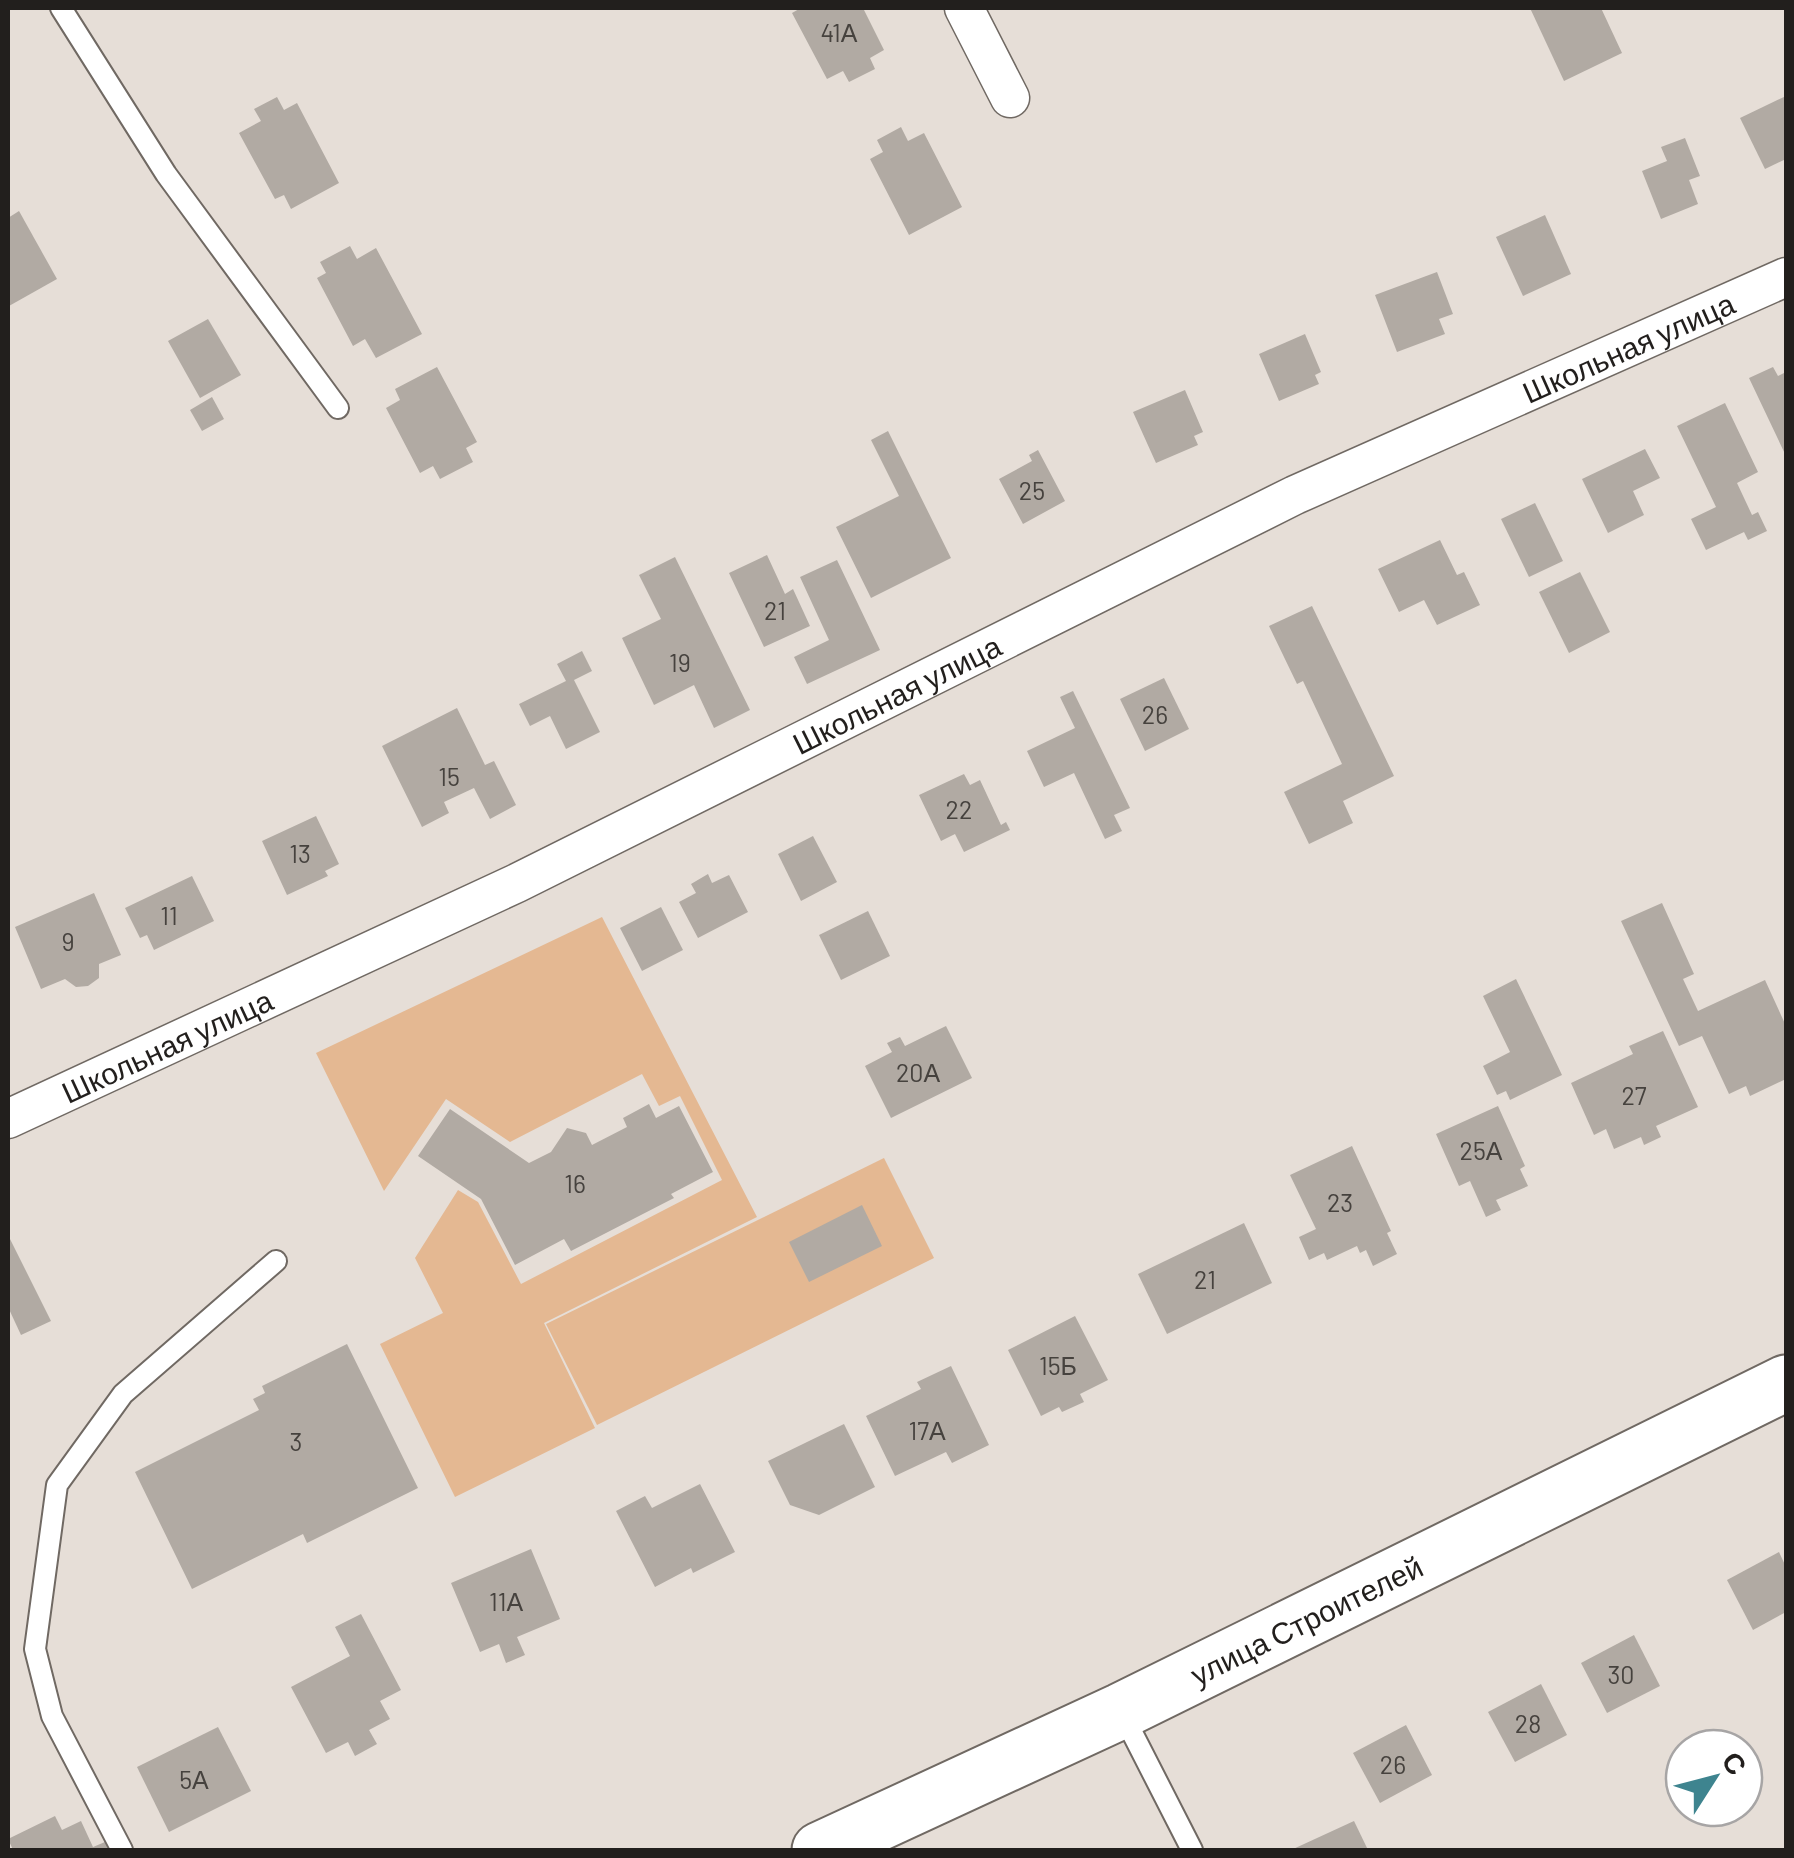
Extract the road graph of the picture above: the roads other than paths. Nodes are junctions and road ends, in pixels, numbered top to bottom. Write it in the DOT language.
graph roads {
  1 [pos="61,8"];
  2 [pos="964,8"];
  3 [pos="1010,98"];
  4 [pos="1786,277"];
  5 [pos="338,408"];
  6 [pos="8,1119"];
  7 [pos="276,1261"];
  8 [pos="1786,1382"];
  9 [pos="1121,1711"];
  10 [pos="122,1850"];
  11 [pos="820,1850"];
  12 [pos="1192,1850"];
  1 -- 5 [label="lane"];
  2 -- 3 [label="street"];
  4 -- 6 [label="street, Школьная улица"];
  7 -- 10 [label="lane"];
  8 -- 9 [label="main road, улица Строителей"];
  9 -- 11 [label="main road, улица Строителей"];
  9 -- 12 [label="lane"];
}
